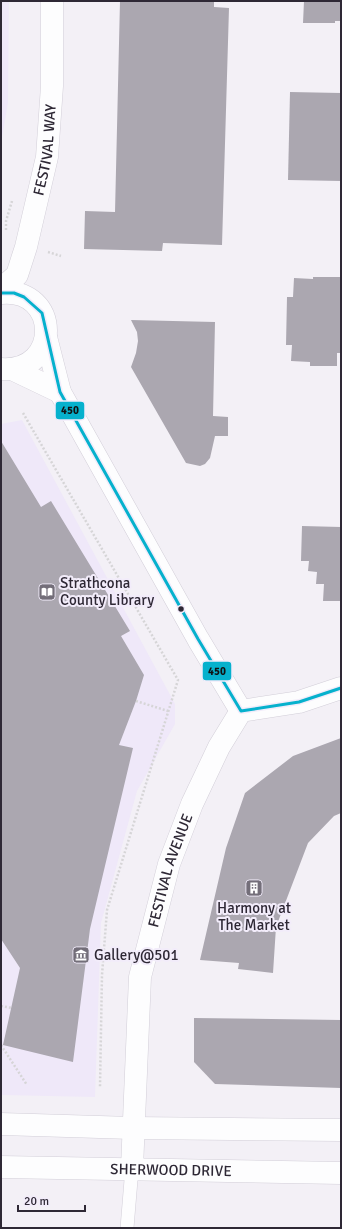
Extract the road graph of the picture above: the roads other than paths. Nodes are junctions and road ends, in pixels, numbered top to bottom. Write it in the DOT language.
graph roads {
  1 [pos="52,1"];
  2 [pos="1,289"];
  3 [pos="1,293"];
  4 [pos="46,336"];
  5 [pos="8,370"];
  6 [pos="60,392"];
  7 [pos="341,688"];
  8 [pos="242,711"];
  9 [pos="1,1124"];
  10 [pos="132,1128"];
  11 [pos="341,1130"];
  12 [pos="1,1167"];
  13 [pos="132,1168"];
  14 [pos="341,1173"];
  15 [pos="127,1228"];
  1 -- 2 [label="street, FESTIVAL WAY"];
  3 -- 4 [label="street"];
  4 -- 5 [label="street"];
  4 -- 6 [label="street"];
  5 -- 6 [label="street"];
  6 -- 8 [label="street"];
  7 -- 8 [label="street"];
  8 -- 10 [label="street, FESTIVAL AVENUE"];
  9 -- 10 [label="street"];
  10 -- 11 [label="street"];
  10 -- 13 [label="street, FESTIVAL AVENUE"];
  12 -- 13 [label="street, SHERWOOD DRIVE"];
  13 -- 14 [label="street, SHERWOOD DRIVE"];
  13 -- 15 [label="lane"];
}
